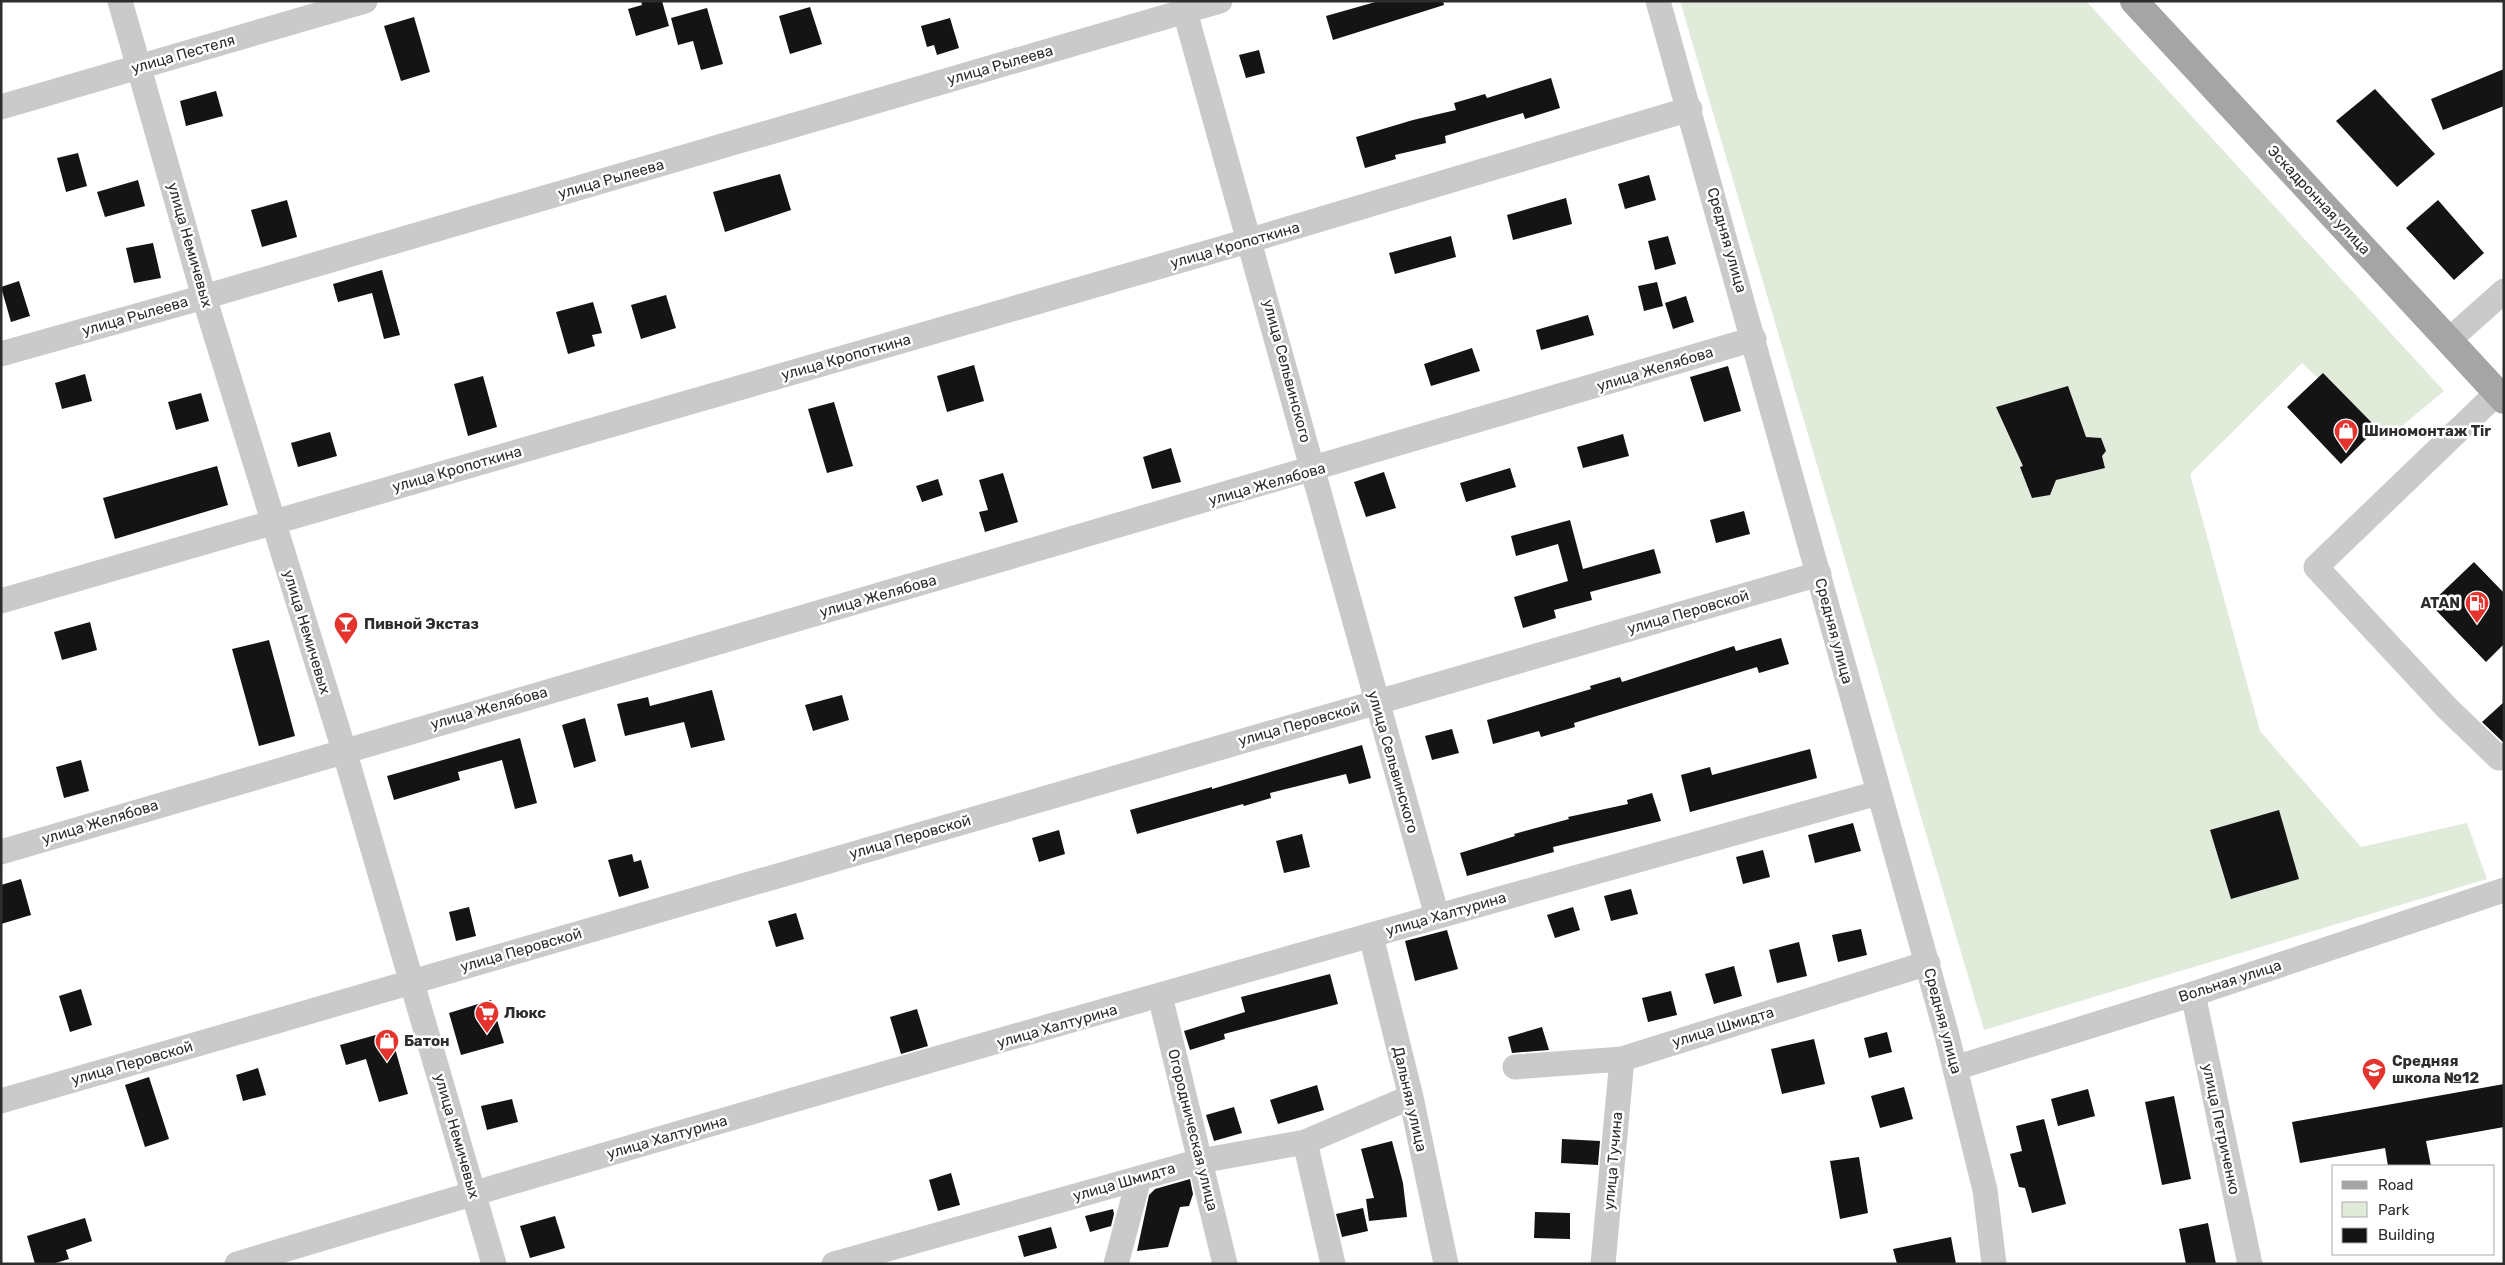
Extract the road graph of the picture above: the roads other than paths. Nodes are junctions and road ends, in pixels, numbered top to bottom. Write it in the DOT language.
graph roads {
  1 [pos="120,1"];
  2 [pos="365,1"];
  3 [pos="1220,1"];
  4 [pos="1658,1"];
  5 [pos="2134,1"];
  6 [pos="1184,6"];
  7 [pos="139,67"];
  8 [pos="1,107"];
  9 [pos="1690,109"];
  10 [pos="1251,240"];
  11 [pos="2504,290"];
  12 [pos="204,297"];
  13 [pos="1754,339"];
  14 [pos="2449,340"];
  15 [pos="1,354"];
  16 [pos="2500,396"];
  17 [pos="1314,470"];
  18 [pos="273,522"];
  19 [pos="1819,574"];
  20 [pos="1,601"];
  21 [pos="1376,702"];
  22 [pos="344,750"];
  23 [pos="2504,756"];
  24 [pos="1878,793"];
  25 [pos="1,852"];
  26 [pos="2504,890"];
  27 [pos="1437,916"];
  28 [pos="1371,936"];
  29 [pos="1928,963"];
  30 [pos="413,981"];
  31 [pos="2193,994"];
  32 [pos="1160,996"];
  33 [pos="1946,1032"];
  34 [pos="1998,1055"];
  35 [pos="1622,1059"];
  36 [pos="1515,1067"];
  37 [pos="1955,1068"];
  38 [pos="1962,1096"];
  39 [pos="1411,1097"];
  40 [pos="1,1101"];
  41 [pos="1305,1142"];
  42 [pos="1200,1161"];
  43 [pos="1139,1178"];
  44 [pos="474,1193"];
  45 [pos="237,1264"];
  46 [pos="494,1264"];
  47 [pos="834,1264"];
  48 [pos="1116,1264"];
  49 [pos="1225,1264"];
  50 [pos="1333,1264"];
  51 [pos="1446,1264"];
  52 [pos="1604,1264"];
  53 [pos="1994,1264"];
  54 [pos="2250,1264"];
  1 -- 7 [label="street, улица Немичевых"];
  2 -- 7 [label="street, улица Пестеля"];
  3 -- 6 [label="street, улица Рылеева"];
  4 -- 9 [label="street, Средняя улица"];
  5 -- 14 [label="main road, Эскадронная улица"];
  6 -- 10 [label="street, улица Сельвинского"];
  6 -- 12 [label="street, улица Рылеева"];
  7 -- 8 [label="street, улица Пестеля"];
  7 -- 12 [label="street, улица Немичевых"];
  9 -- 10 [label="street, улица Кропоткина"];
  9 -- 13 [label="street, Средняя улица"];
  10 -- 17 [label="street, улица Сельвинского"];
  10 -- 18 [label="street, улица Кропоткина"];
  11 -- 14 [label="street"];
  12 -- 15 [label="street, улица Рылеева"];
  12 -- 18 [label="street, улица Немичевых"];
  13 -- 17 [label="street, улица Желябова"];
  13 -- 19 [label="street, Средняя улица"];
  14 -- 16 [label="main road, Эскадронная улица"];
  16 -- 23 [label="street"];
  17 -- 21 [label="street, улица Сельвинского"];
  17 -- 22 [label="street, улица Желябова"];
  18 -- 20 [label="street, улица Кропоткина"];
  18 -- 22 [label="street, улица Немичевых"];
  19 -- 21 [label="street, улица Перовской"];
  19 -- 24 [label="street, Средняя улица"];
  21 -- 27 [label="street, улица Сельвинского"];
  21 -- 30 [label="street, улица Перовской"];
  22 -- 25 [label="street, улица Желябова"];
  22 -- 30 [label="street, улица Немичевых"];
  24 -- 27 [label="street, улица Халтурина"];
  24 -- 29 [label="street, Средняя улица"];
  26 -- 31 [label="street, Вольная улица"];
  27 -- 28 [label="street, улица Халтурина"];
  28 -- 32 [label="street, улица Халтурина"];
  28 -- 39 [label="street, Дальняя улица"];
  29 -- 33 [label="street, Средняя улица"];
  29 -- 35 [label="street, улица Шмидта"];
  30 -- 40 [label="street, улица Перовской"];
  30 -- 44 [label="street, улица Немичевых"];
  31 -- 34 [label="street, Вольная улица"];
  31 -- 54 [label="street, улица Петриченко"];
  32 -- 42 [label="street, Огородническая улица"];
  32 -- 44 [label="street, улица Халтурина"];
  33 -- 34 [label="street"];
  33 -- 37 [label="street, Средняя улица"];
  34 -- 37 [label="street, Вольная улица"];
  34 -- 38 [label="street"];
  35 -- 36 [label="street, улица Шмидта"];
  35 -- 52 [label="street, улица Тучина"];
  37 -- 38 [label="street, Средняя улица"];
  38 -- 53 [label="street, Средняя улица"];
  39 -- 41 [label="street, улица Шмидта"];
  39 -- 51 [label="street, Дальняя улица"];
  41 -- 42 [label="street, улица Шмидта"];
  41 -- 50 [label="street"];
  42 -- 43 [label="street, улица Шмидта"];
  42 -- 49 [label="street, Огородническая улица"];
  43 -- 47 [label="street, улица Шмидта"];
  43 -- 48 [label="street"];
  44 -- 45 [label="street, улица Халтурина"];
  44 -- 46 [label="street, улица Немичевых"];
}
